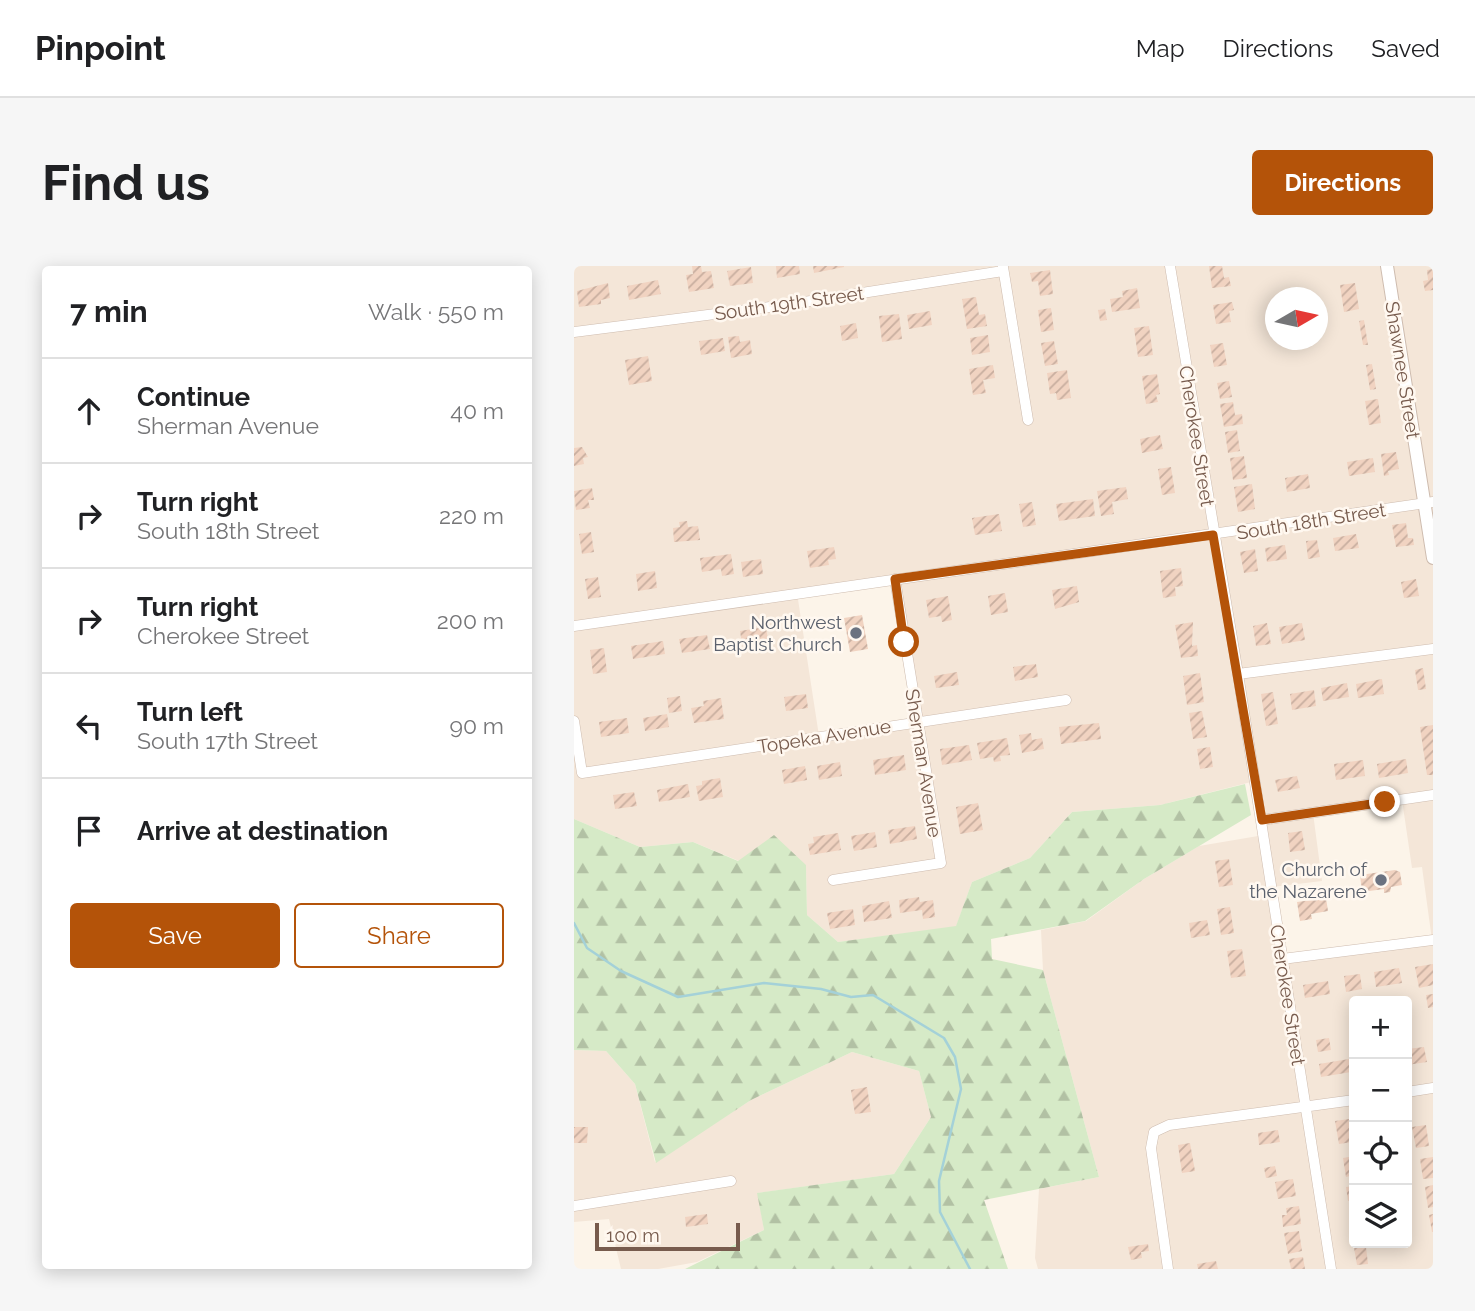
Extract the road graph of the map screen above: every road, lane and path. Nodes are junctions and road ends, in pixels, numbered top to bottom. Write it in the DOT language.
graph roads {
  1 [pos="1170,266"];
  2 [pos="1387,266"];
  3 [pos="1003,268"];
  4 [pos="574,332"];
  5 [pos="1028,420"];
  6 [pos="1429,503"];
  7 [pos="1213,535"];
  8 [pos="1433,558"];
  9 [pos="895,579"];
  10 [pos="574,626"];
  11 [pos="1433,649"];
  12 [pos="1238,674"];
  13 [pos="1066,700"];
  14 [pos="574,720"];
  15 [pos="917,722"];
  16 [pos="1433,795"];
  17 [pos="1262,820"];
  18 [pos="833,880"];
  19 [pos="1433,940"];
  20 [pos="1282,959"];
  21 [pos="1433,1088"];
  22 [pos="1412,1091"];
  23 [pos="1349,1102"];
  24 [pos="1307,1108"];
  25 [pos="731,1181"];
  26 [pos="574,1206"];
  27 [pos="1168,1269"];
  28 [pos="1331,1269"];
  1 -- 7 [label="street, Cherokee Street"];
  2 -- 6 [label="street, Shawnee Street"];
  3 -- 4 [label="street, South 19th Street"];
  3 -- 5 [label="street"];
  6 -- 7 [label="street, South 18th Street"];
  6 -- 8 [label="street, Shawnee Street"];
  7 -- 9 [label="street, South 18th Street"];
  7 -- 12 [label="street, Cherokee Street"];
  9 -- 10 [label="street, South 18th Street"];
  9 -- 15 [label="street, Sherman Avenue"];
  11 -- 12 [label="street"];
  12 -- 17 [label="street, Cherokee Street"];
  13 -- 15 [label="street, Topeka Avenue"];
  14 -- 15 [label="street, Topeka Avenue"];
  15 -- 18 [label="street, Sherman Avenue"];
  16 -- 17 [label="street"];
  17 -- 20 [label="street, Cherokee Street"];
  19 -- 20 [label="street"];
  20 -- 24 [label="street, Cherokee Street"];
  21 -- 22 [label="street"];
  23 -- 24 [label="street"];
  24 -- 27 [label="street"];
  24 -- 28 [label="street, Cherokee Street"];
  25 -- 26 [label="street"];
}
